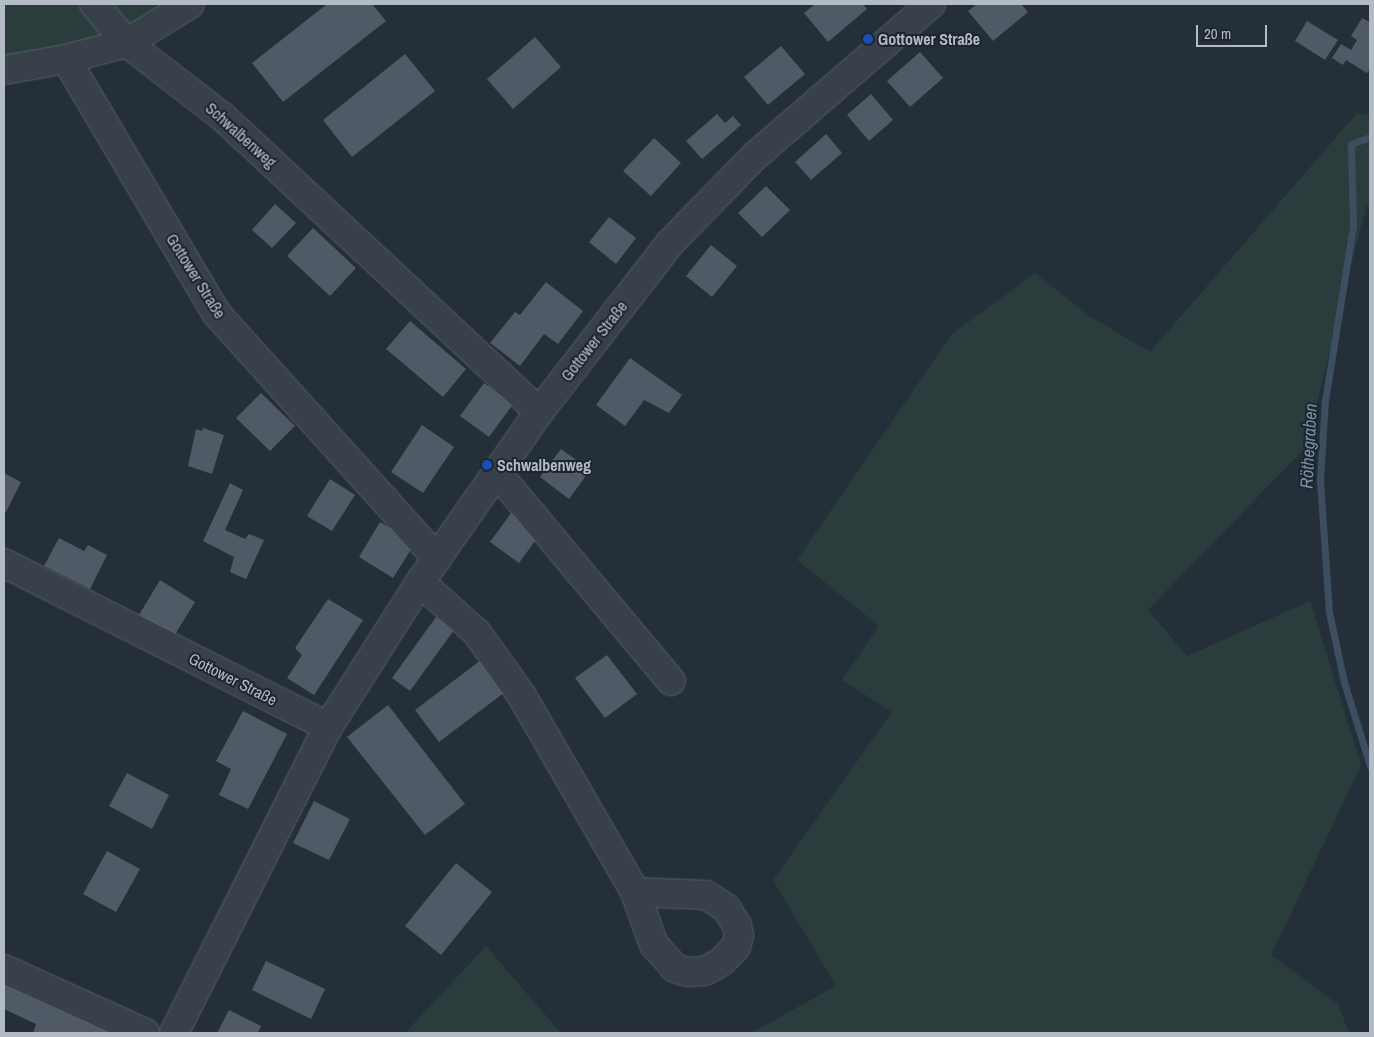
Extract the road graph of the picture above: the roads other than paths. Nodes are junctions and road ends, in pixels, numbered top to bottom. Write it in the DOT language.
graph roads {
  1 [pos="94,4"];
  2 [pos="190,4"];
  3 [pos="928,5"];
  4 [pos="127,43"];
  5 [pos="66,59"];
  6 [pos="8,75"];
  7 [pos="540,412"];
  8 [pos="497,473"];
  9 [pos="437,558"];
  10 [pos="4,563"];
  11 [pos="420,582"];
  12 [pos="671,681"];
  13 [pos="328,727"];
  14 [pos="635,892"];
  15 [pos="4,969"];
  16 [pos="145,1033"];
  17 [pos="174,1033"];
  1 -- 4 [label="street, Schwalbenweg"];
  2 -- 4 [label="street"];
  3 -- 7 [label="street, Gottower Straße"];
  4 -- 5 [label="street"];
  4 -- 7 [label="street, Schwalbenweg"];
  5 -- 6 [label="street"];
  5 -- 9 [label="street, Gottower Straße"];
  7 -- 8 [label="street, Gottower Straße"];
  8 -- 9 [label="street, Gottower Straße"];
  8 -- 12 [label="street"];
  9 -- 11 [label="street, Gottower Straße"];
  10 -- 13 [label="street, Gottower Straße"];
  11 -- 13 [label="street, Gottower Straße"];
  11 -- 14 [label="street"];
  13 -- 17 [label="street, Gottower Straße"];
  15 -- 16 [label="street"];
}
